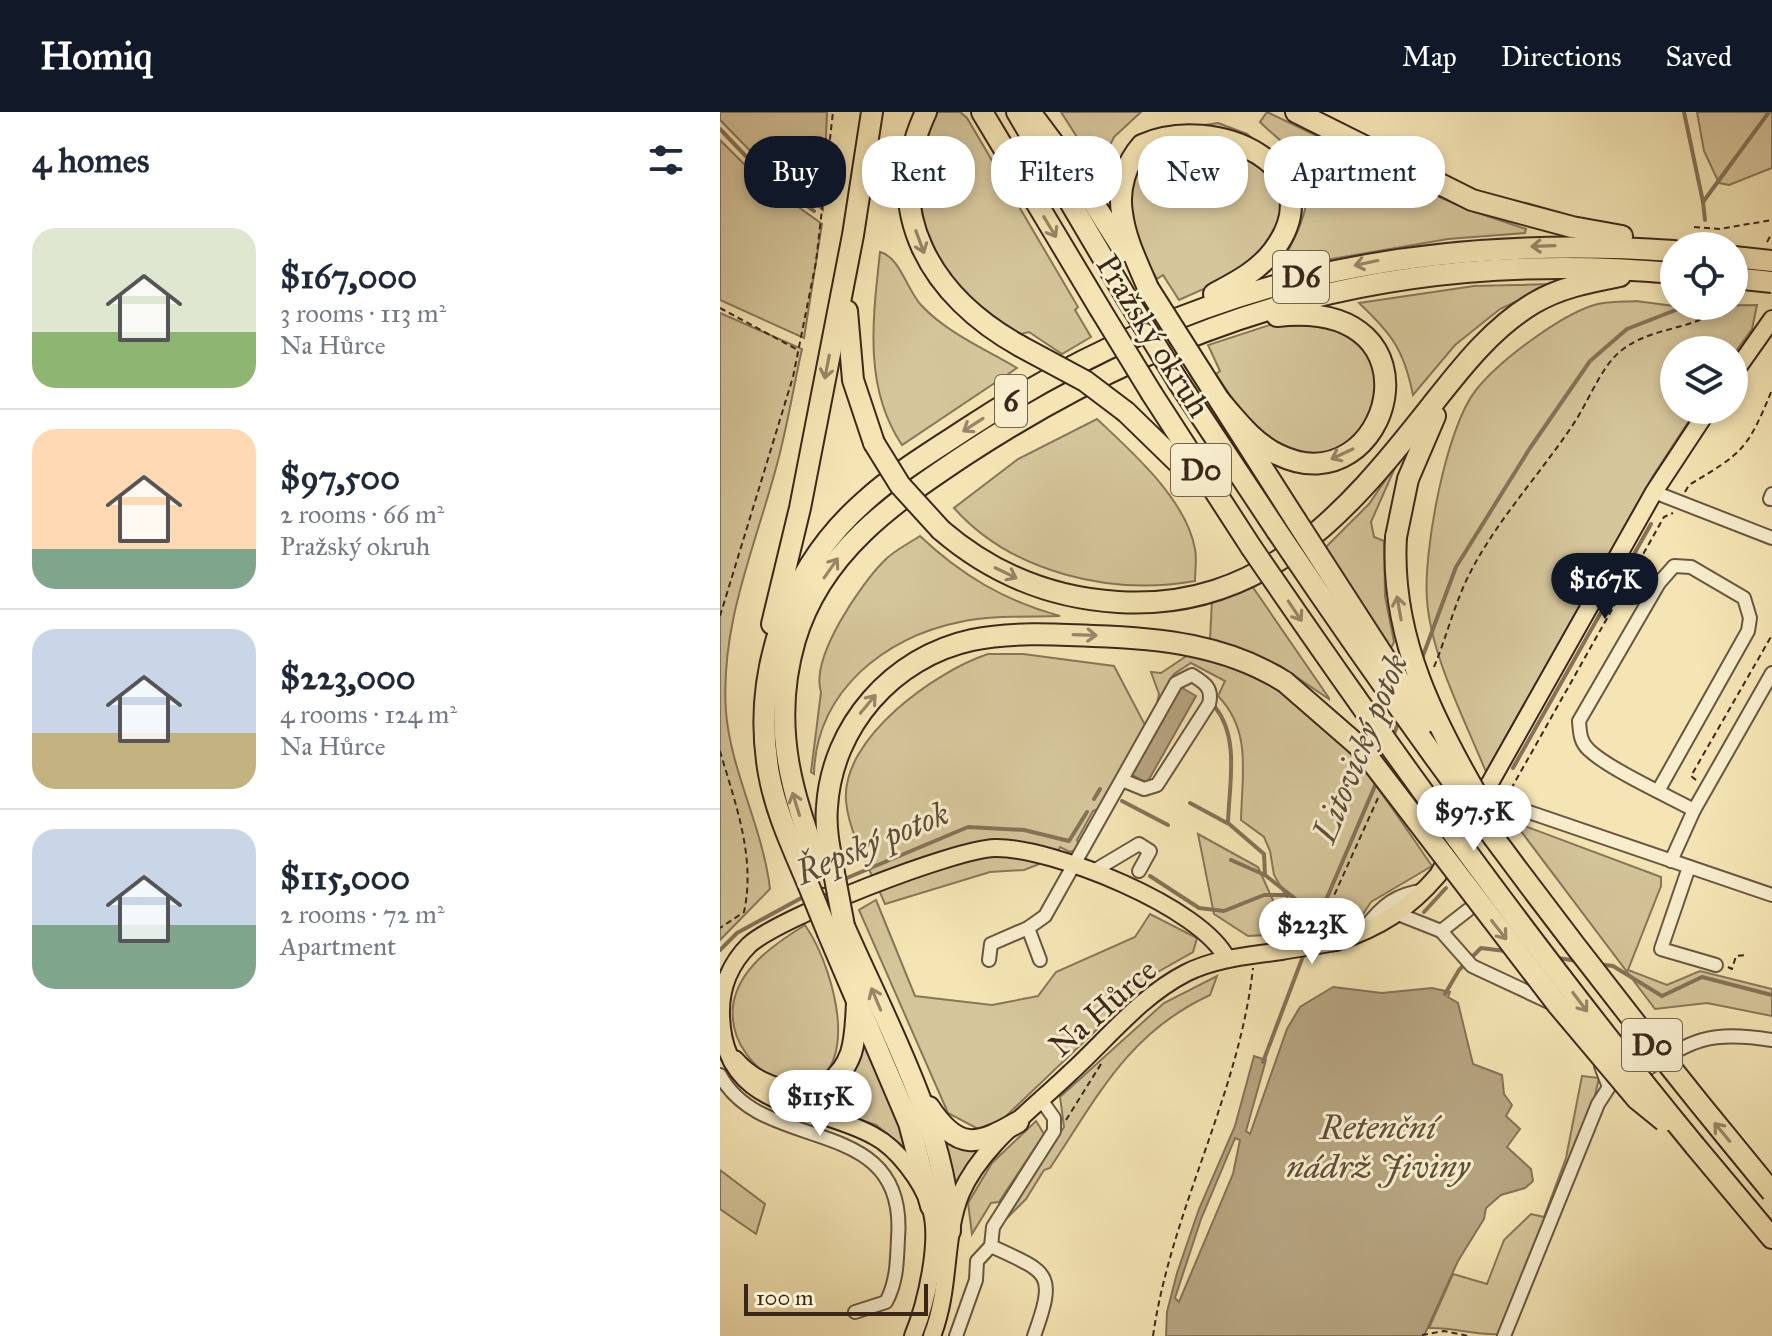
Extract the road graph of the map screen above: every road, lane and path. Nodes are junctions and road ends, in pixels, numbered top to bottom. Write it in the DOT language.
graph roads {
  1 [pos="833,112"];
  2 [pos="872,112"];
  3 [pos="926,112"];
  4 [pos="982,112"];
  5 [pos="1017,112"];
  6 [pos="1030,112"];
  7 [pos="1296,112"];
  8 [pos="1772,220"];
  9 [pos="1694,227"];
  10 [pos="853,235"];
  11 [pos="1650,245"];
  12 [pos="1660,247"];
  13 [pos="1748,258"];
  14 [pos="1772,261"];
  15 [pos="1647,271"];
  16 [pos="1660,272"];
  17 [pos="1748,279"];
  18 [pos="1772,282"];
  19 [pos="1148,288"];
  20 [pos="720,308"];
  21 [pos="1772,319"];
  22 [pos="1699,320"];
  23 [pos="1225,322"];
  24 [pos="1165,323"];
  25 [pos="798,351"];
  26 [pos="1748,353"];
  27 [pos="1455,376"];
  28 [pos="1772,390"];
  29 [pos="1220,401"];
  30 [pos="1697,424"];
  31 [pos="1654,492"];
  32 [pos="1684,493"];
  33 [pos="1680,512"];
  34 [pos="1230,515"];
  35 [pos="1772,538"];
  36 [pos="720,616"];
  37 [pos="1772,635"];
  38 [pos="1432,671"];
  39 [pos="1772,673"];
  40 [pos="766,692"];
  41 [pos="720,751"];
  42 [pos="1122,780"];
  43 [pos="1478,788"];
  44 [pos="1693,788"];
  45 [pos="1381,790"];
  46 [pos="1658,791"];
  47 [pos="1504,801"];
  48 [pos="1694,810"];
  49 [pos="1671,861"];
  50 [pos="1075,864"];
  51 [pos="1689,867"];
  52 [pos="1139,871"];
  53 [pos="1092,872"];
  54 [pos="822,878"];
  55 [pos="1426,890"];
  56 [pos="1535,895"];
  57 [pos="1772,895"];
  58 [pos="1468,910"];
  59 [pos="1398,914"];
  60 [pos="720,928"];
  61 [pos="1028,928"];
  62 [pos="836,929"];
  63 [pos="1441,931"];
  64 [pos="1362,933"];
  65 [pos="1317,934"];
  66 [pos="1255,955"];
  67 [pos="1746,955"];
  68 [pos="1227,959"];
  69 [pos="989,960"];
  70 [pos="1040,960"];
  71 [pos="1716,965"];
  72 [pos="1732,969"];
  73 [pos="857,999"];
  74 [pos="1772,1040"];
  75 [pos="727,1068"];
  76 [pos="906,1071"];
  77 [pos="1609,1087"];
  78 [pos="1042,1101"];
  79 [pos="1018,1122"];
  80 [pos="1695,1146"];
  81 [pos="1772,1192"];
  82 [pos="931,1206"];
  83 [pos="950,1231"];
  84 [pos="1772,1238"];
  85 [pos="991,1246"];
  86 [pos="855,1312"];
  87 [pos="1422,1335"];
  88 [pos="913,1336"];
  89 [pos="932,1336"];
  90 [pos="956,1336"];
  91 [pos="1034,1336"];
  92 [pos="1153,1336"];
  93 [pos="1469,1336"];
  94 [pos="1504,1336"];
  1 -- 25 [label="path"];
  2 -- 10 [label="highway"];
  3 -- 34 [label="highway, one-way, bridge"];
  4 -- 34 [label="highway, Pražský okruh / D0, one-way, bridge"];
  5 -- 56 [label="highway, Pražský okruh / D0, bridge"];
  6 -- 19 [label="highway"];
  7 -- 11 [label="highway"];
  8 -- 9 [label="path"];
  10 -- 27 [label="highway, one-way, bridge"];
  10 -- 40 [label="highway, one-way"];
  11 -- 12 [label="highway"];
  11 -- 24 [label="highway, D6, one-way"];
  13 -- 14 [label="highway, bridge"];
  15 -- 16 [label="highway, D6"];
  15 -- 23 [label="highway, D6"];
  15 -- 27 [label="highway"];
  17 -- 18 [label="highway, bridge"];
  19 -- 24 [label="highway"];
  19 -- 29 [label="highway, bridge"];
  20 -- 25 [label="path"];
  21 -- 26 [label="main road"];
  22 -- 38 [label="path"];
  23 -- 29 [label="highway, one-way"];
  54 -- 23 [label="highway, 6, one-way"];
  24 -- 40 [label="highway, 6, one-way"];
  25 -- 36 [label="path"];
  43 -- 27 [label="highway, one-way, bridge"];
  28 -- 32 [label="path"];
  29 -- 43 [label="highway, bridge"];
  30 -- 31 [label="main road, Na Hůrce"];
  31 -- 35 [label="lane"];
  31 -- 43 [label="main road, Na Hůrce"];
  33 -- 47 [label="path"];
  34 -- 80 [label="highway, Pražský okruh / D0, one-way, bridge"];
  37 -- 44 [label="path"];
  39 -- 48 [label="lane"];
  40 -- 54 [label="highway, 6"];
  41 -- 60 [label="path"];
  42 -- 42 [label="lane"];
  42 -- 50 [label="lane"];
  43 -- 47 [label="lane"];
  43 -- 55 [label="main road, Na Hůrce"];
  43 -- 56 [label="highway, bridge"];
  45 -- 65 [label="path"];
  46 -- 46 [label="lane"];
  46 -- 48 [label="lane"];
  47 -- 49 [label="lane"];
  48 -- 49 [label="lane"];
  49 -- 51 [label="lane"];
  50 -- 53 [label="main road"];
  50 -- 61 [label="lane"];
  50 -- 75 [label="main road"];
  51 -- 57 [label="lane"];
  51 -- 71 [label="lane"];
  52 -- 53 [label="lane"];
  53 -- 68 [label="main road"];
  54 -- 62 [label="highway, 6, bridge"];
  54 -- 62 [label="highway, bridge"];
  54 -- 80 [label="highway, one-way, bridge"];
  55 -- 59 [label="main road, Na Hůrce"];
  55 -- 64 [label="lane"];
  81 -- 56 [label="highway, Pražský okruh / D0, one-way, bridge"];
  58 -- 63 [label="lane"];
  59 -- 63 [label="lane"];
  59 -- 64 [label="main road, Na Hůrce"];
  61 -- 69 [label="lane"];
  61 -- 70 [label="lane"];
  62 -- 73 [label="highway, 6"];
  76 -- 62 [label="highway, 6, one-way"];
  63 -- 77 [label="lane"];
  64 -- 66 [label="main road, Na Hůrce, bridge"];
  66 -- 68 [label="main road, Na Hůrce"];
  66 -- 92 [label="path"];
  67 -- 72 [label="path"];
  68 -- 78 [label="main road, Na Hůrce"];
  73 -- 75 [label="highway"];
  73 -- 82 [label="highway, 6"];
  74 -- 77 [label="lane"];
  75 -- 82 [label="main road"];
  75 -- 86 [label="lane"];
  76 -- 79 [label="highway"];
  76 -- 83 [label="highway, 6"];
  77 -- 94 [label="lane"];
  78 -- 79 [label="main road, Na Hůrce"];
  78 -- 85 [label="lane"];
  79 -- 83 [label="main road"];
  80 -- 84 [label="highway, Pražský okruh / D0"];
  82 -- 88 [label="main road, 6"];
  83 -- 89 [label="main road, 6"];
  85 -- 90 [label="lane"];
  85 -- 91 [label="lane"];
  87 -- 93 [label="path"];
}
